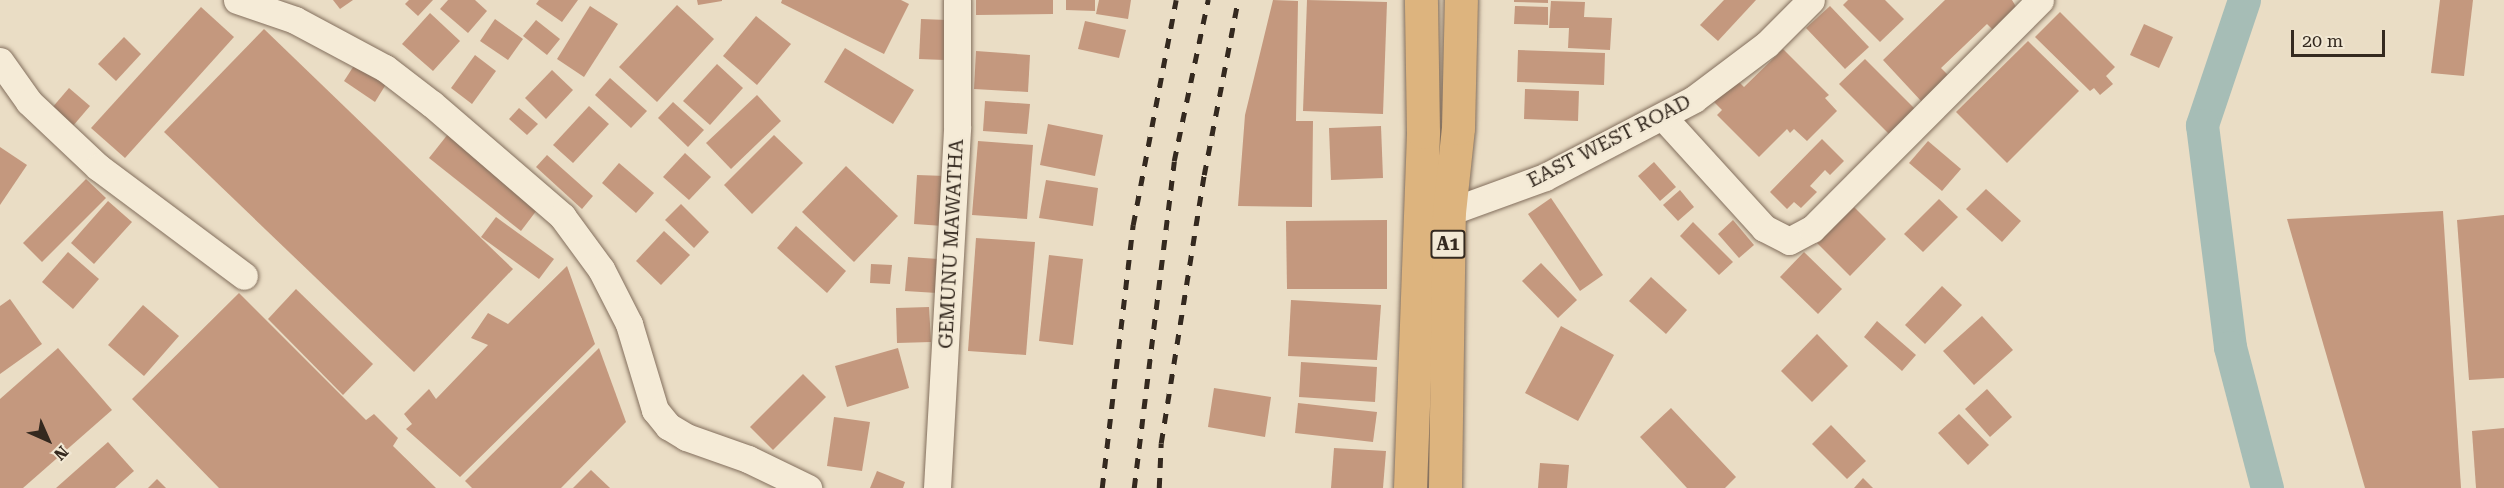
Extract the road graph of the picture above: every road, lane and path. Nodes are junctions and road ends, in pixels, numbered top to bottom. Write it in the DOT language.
graph roads {
  1 [pos="237,0"];
  2 [pos="957,0"];
  3 [pos="1421,0"];
  4 [pos="1461,0"];
  5 [pos="1811,0"];
  6 [pos="2040,0"];
  7 [pos="0,61"];
  8 [pos="1663,117"];
  9 [pos="1449,212"];
  10 [pos="244,276"];
  11 [pos="808,488"];
  12 [pos="937,488"];
  13 [pos="1410,488"];
  14 [pos="1445,488"];
  1 -- 11 [label="street"];
  2 -- 12 [label="street, GEMUNU MAWATHA"];
  3 -- 13 [label="highway, A1"];
  4 -- 9 [label="highway, A1"];
  5 -- 8 [label="street, EAST WEST ROAD"];
  6 -- 8 [label="street"];
  7 -- 10 [label="street"];
  8 -- 9 [label="street, EAST WEST ROAD"];
  9 -- 14 [label="highway, A1"];
}
